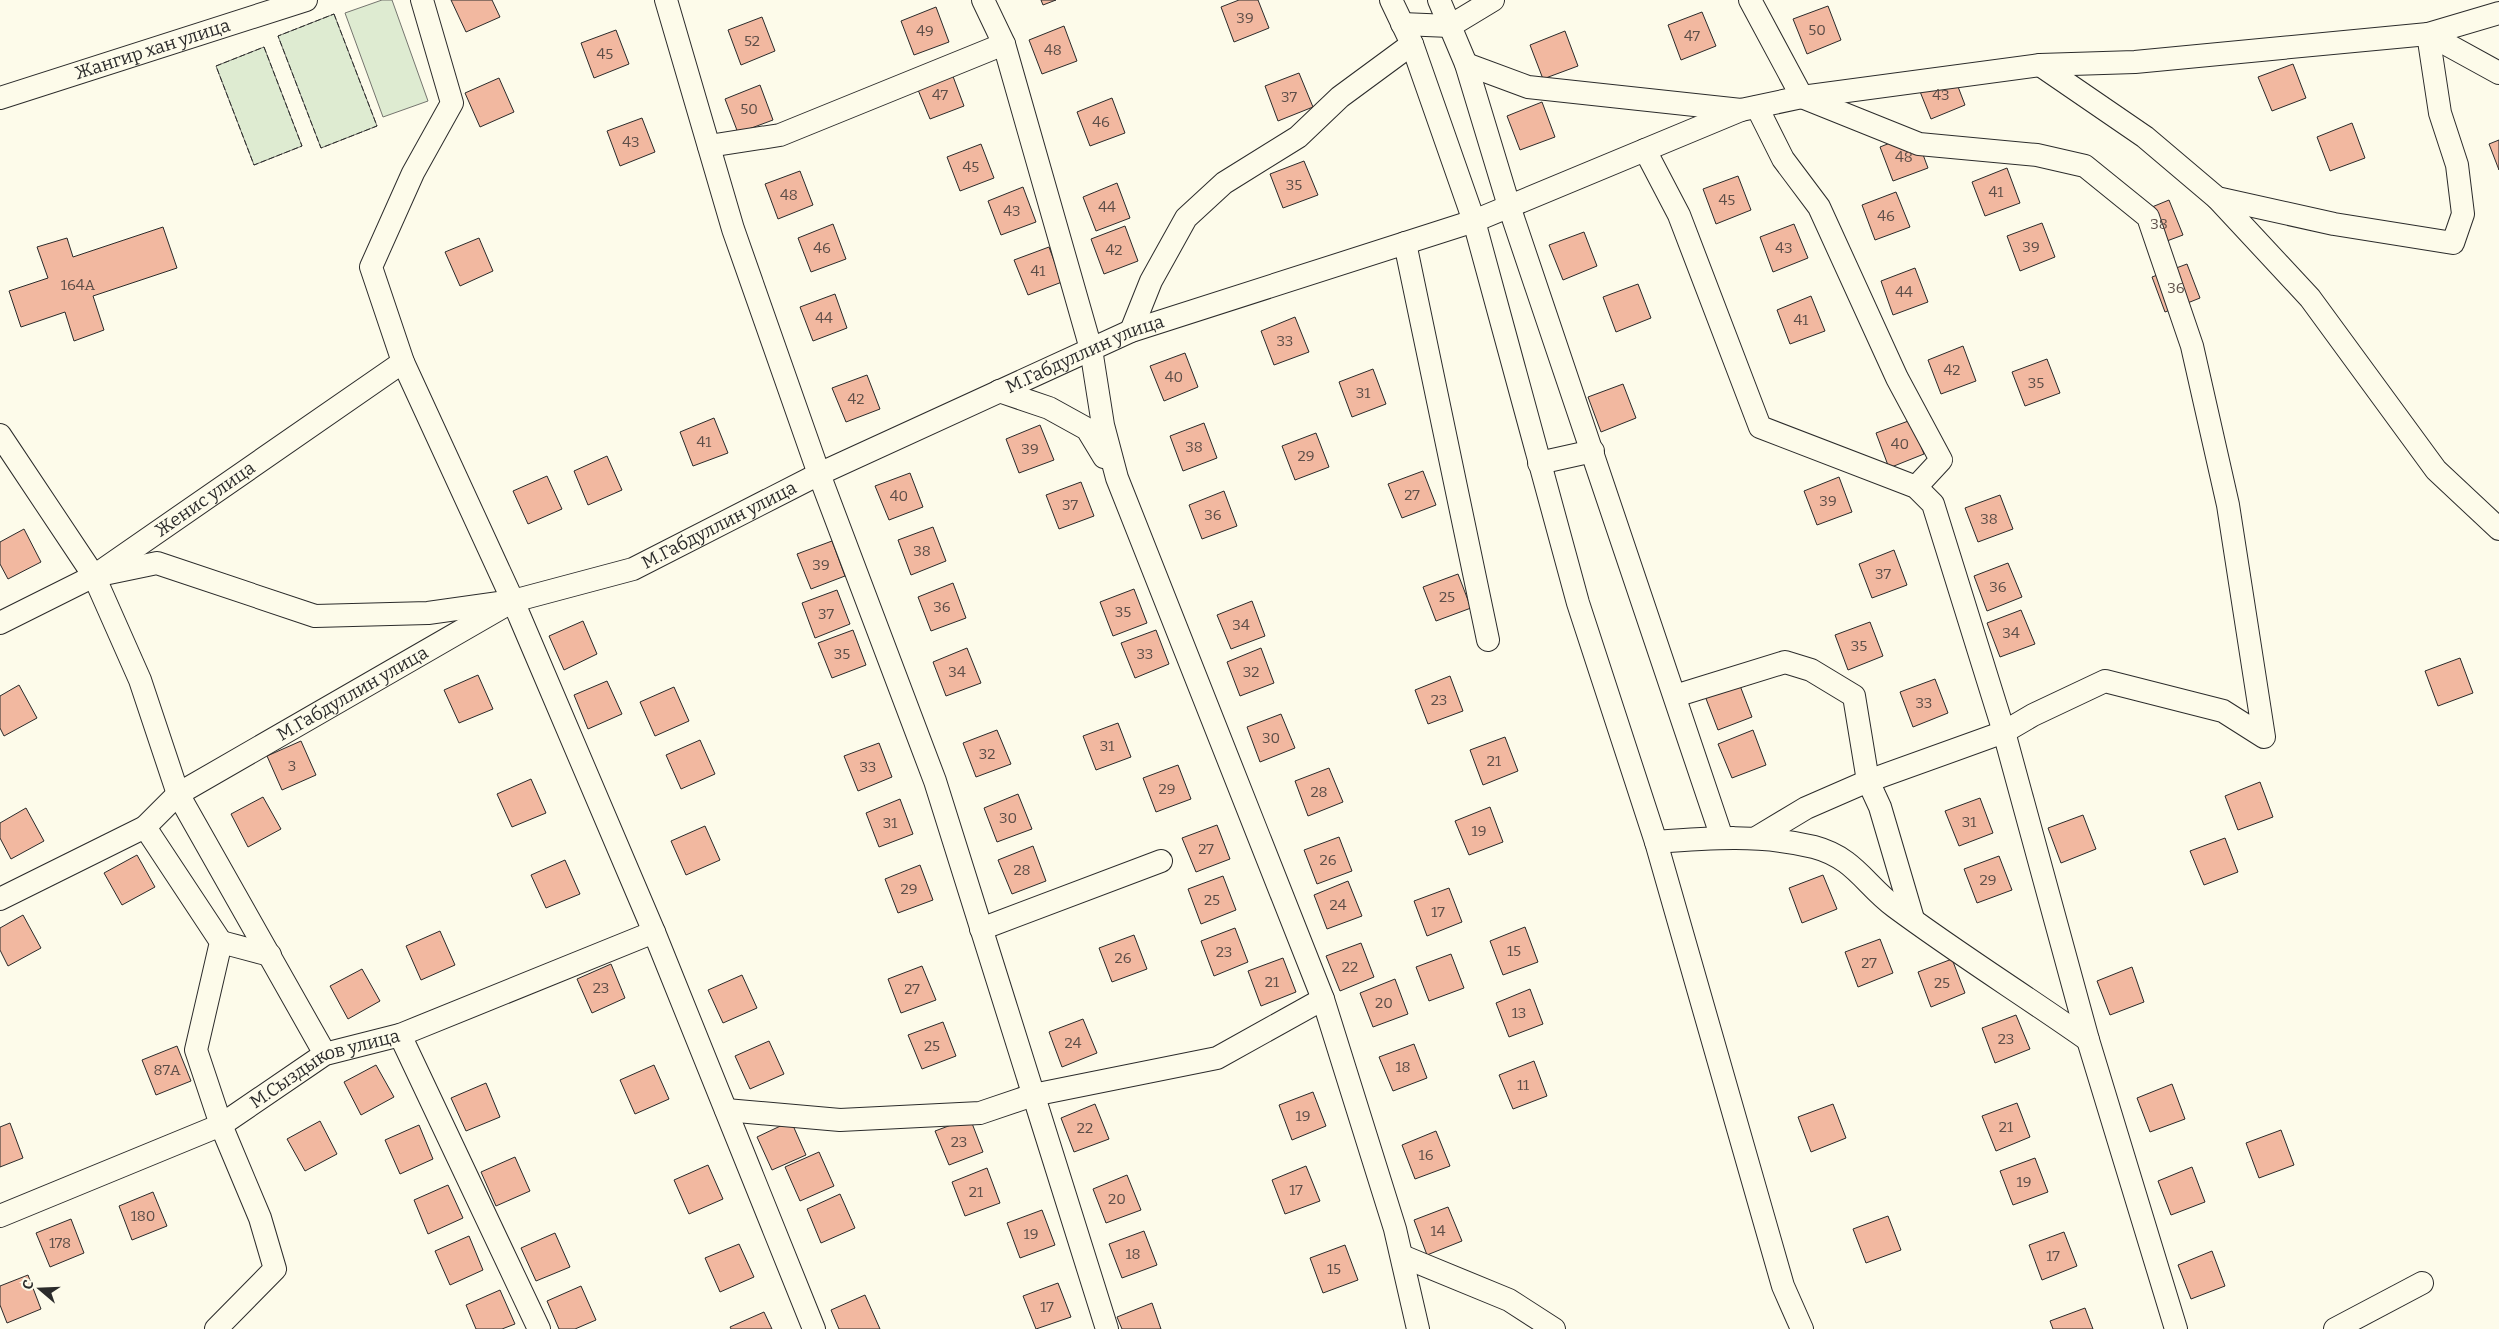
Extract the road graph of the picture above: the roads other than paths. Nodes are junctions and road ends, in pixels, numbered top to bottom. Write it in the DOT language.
graph roads {
  1 [pos="306,0"];
  2 [pos="422,0"];
  3 [pos="666,0"];
  4 [pos="983,0"];
  5 [pos="1390,0"];
  6 [pos="1439,0"];
  7 [pos="1493,0"];
  8 [pos="1750,0"];
  9 [pos="2499,13"];
  10 [pos="1402,24"];
  11 [pos="1450,26"];
  12 [pos="2428,34"];
  13 [pos="1004,44"];
  14 [pos="1412,44"];
  15 [pos="1466,64"];
  16 [pos="2040,65"];
  17 [pos="2499,73"];
  18 [pos="1802,97"];
  19 [pos="0,98"];
  20 [pos="1749,108"];
  21 [pos="709,146"];
  22 [pos="1645,150"];
  23 [pos="2217,198"];
  24 [pos="1509,206"];
  25 [pos="1474,221"];
  26 [pos="1405,243"];
  27 [pos="1131,330"];
  28 [pos="1091,349"];
  29 [pos="404,362"];
  30 [pos="999,391"];
  31 [pos="0,435"];
  32 [pos="1593,451"];
  33 [pos="1539,463"];
  34 [pos="819,474"];
  35 [pos="1118,478"];
  36 [pos="1916,487"];
  37 [pos="2499,529"];
  38 [pos="94,576"];
  39 [pos="513,601"];
  40 [pos="0,623"];
  41 [pos="1488,640"];
  42 [pos="1674,696"];
  43 [pos="2004,732"];
  44 [pos="1868,781"];
  45 [pos="178,794"];
  46 [pos="145,827"];
  47 [pos="1722,838"];
  48 [pos="1756,838"];
  49 [pos="1656,842"];
  50 [pos="1161,861"];
  51 [pos="0,899"];
  52 [pos="1913,920"];
  53 [pos="981,929"];
  54 [pos="654,932"];
  55 [pos="221,942"];
  56 [pos="270,955"];
  57 [pos="1323,999"];
  58 [pos="400,1036"];
  59 [pos="2088,1040"];
  60 [pos="325,1054"];
  61 [pos="1033,1094"];
  62 [pos="726,1110"];
  63 [pos="221,1125"];
  64 [pos="0,1216"];
  65 [pos="1402,1256"];
  66 [pos="2422,1283"];
  67 [pos="216,1329"];
  68 [pos="539,1329"];
  69 [pos="814,1329"];
  70 [pos="1107,1329"];
  71 [pos="1418,1329"];
  72 [pos="1554,1329"];
  73 [pos="1802,1329"];
  74 [pos="2176,1329"];
  75 [pos="2335,1329"];
  1 -- 19 [label="street, Жангир хан улица"];
  2 -- 29 [label="street"];
  3 -- 21 [label="street"];
  4 -- 13 [label="street"];
  5 -- 10 [label="street"];
  6 -- 11 [label="street"];
  7 -- 11 [label="street"];
  8 -- 18 [label="street"];
  9 -- 12 [label="street"];
  10 -- 11 [label="street"];
  10 -- 14 [label="street"];
  11 -- 15 [label="street"];
  12 -- 16 [label="street"];
  12 -- 17 [label="street"];
  12 -- 23 [label="street"];
  13 -- 21 [label="street"];
  13 -- 28 [label="street"];
  14 -- 25 [label="street"];
  14 -- 27 [label="street"];
  15 -- 20 [label="street"];
  15 -- 24 [label="street"];
  16 -- 18 [label="street"];
  16 -- 23 [label="street"];
  18 -- 20 [label="street"];
  18 -- 43 [label="street"];
  20 -- 22 [label="street, М.Габдуллин улица"];
  20 -- 36 [label="street"];
  21 -- 34 [label="street"];
  22 -- 24 [label="street, М.Габдуллин улица"];
  22 -- 36 [label="street"];
  23 -- 37 [label="street"];
  24 -- 25 [label="street, М.Габдуллин улица"];
  24 -- 32 [label="street"];
  25 -- 26 [label="street, М.Габдуллин улица"];
  25 -- 33 [label="street"];
  26 -- 27 [label="street, М.Габдуллин улица"];
  26 -- 41 [label="street"];
  27 -- 28 [label="street, М.Габдуллин улица"];
  28 -- 30 [label="street, М.Габдуллин улица"];
  28 -- 35 [label="street"];
  29 -- 38 [label="street, Женис улица"];
  29 -- 39 [label="street"];
  30 -- 34 [label="street, М.Габдуллин улица"];
  30 -- 35 [label="street"];
  31 -- 38 [label="street"];
  32 -- 33 [label="street"];
  32 -- 42 [label="street"];
  33 -- 49 [label="street"];
  34 -- 39 [label="street, М.Габдуллин улица"];
  34 -- 53 [label="street"];
  35 -- 57 [label="street"];
  36 -- 43 [label="street"];
  38 -- 39 [label="street"];
  38 -- 40 [label="street, Женис улица"];
  38 -- 45 [label="street"];
  39 -- 45 [label="street, М.Габдуллин улица"];
  39 -- 54 [label="street"];
  42 -- 44 [label="street"];
  42 -- 47 [label="street"];
  43 -- 44 [label="street"];
  43 -- 59 [label="street"];
  44 -- 48 [label="street"];
  44 -- 52 [label="street"];
  45 -- 46 [label="street, М.Габдуллин улица"];
  45 -- 56 [label="street"];
  46 -- 51 [label="street, М.Габдуллин улица"];
  46 -- 55 [label="street"];
  47 -- 48 [label="street"];
  47 -- 49 [label="street"];
  48 -- 52 [label="street"];
  49 -- 73 [label="street"];
  50 -- 53 [label="street"];
  52 -- 59 [label="street"];
  53 -- 61 [label="street"];
  54 -- 58 [label="street, М.Сыздыков улица"];
  54 -- 62 [label="street"];
  55 -- 56 [label="street"];
  55 -- 63 [label="street"];
  56 -- 60 [label="street"];
  57 -- 61 [label="street"];
  57 -- 65 [label="street"];
  58 -- 60 [label="street, М.Сыздыков улица"];
  58 -- 68 [label="street"];
  59 -- 74 [label="street"];
  60 -- 63 [label="street, М.Сыздыков улица"];
  61 -- 62 [label="street"];
  61 -- 70 [label="street"];
  62 -- 69 [label="street"];
  63 -- 64 [label="street, М.Сыздыков улица"];
  63 -- 67 [label="street"];
  65 -- 71 [label="street"];
  65 -- 72 [label="street"];
  66 -- 75 [label="street"];
}
